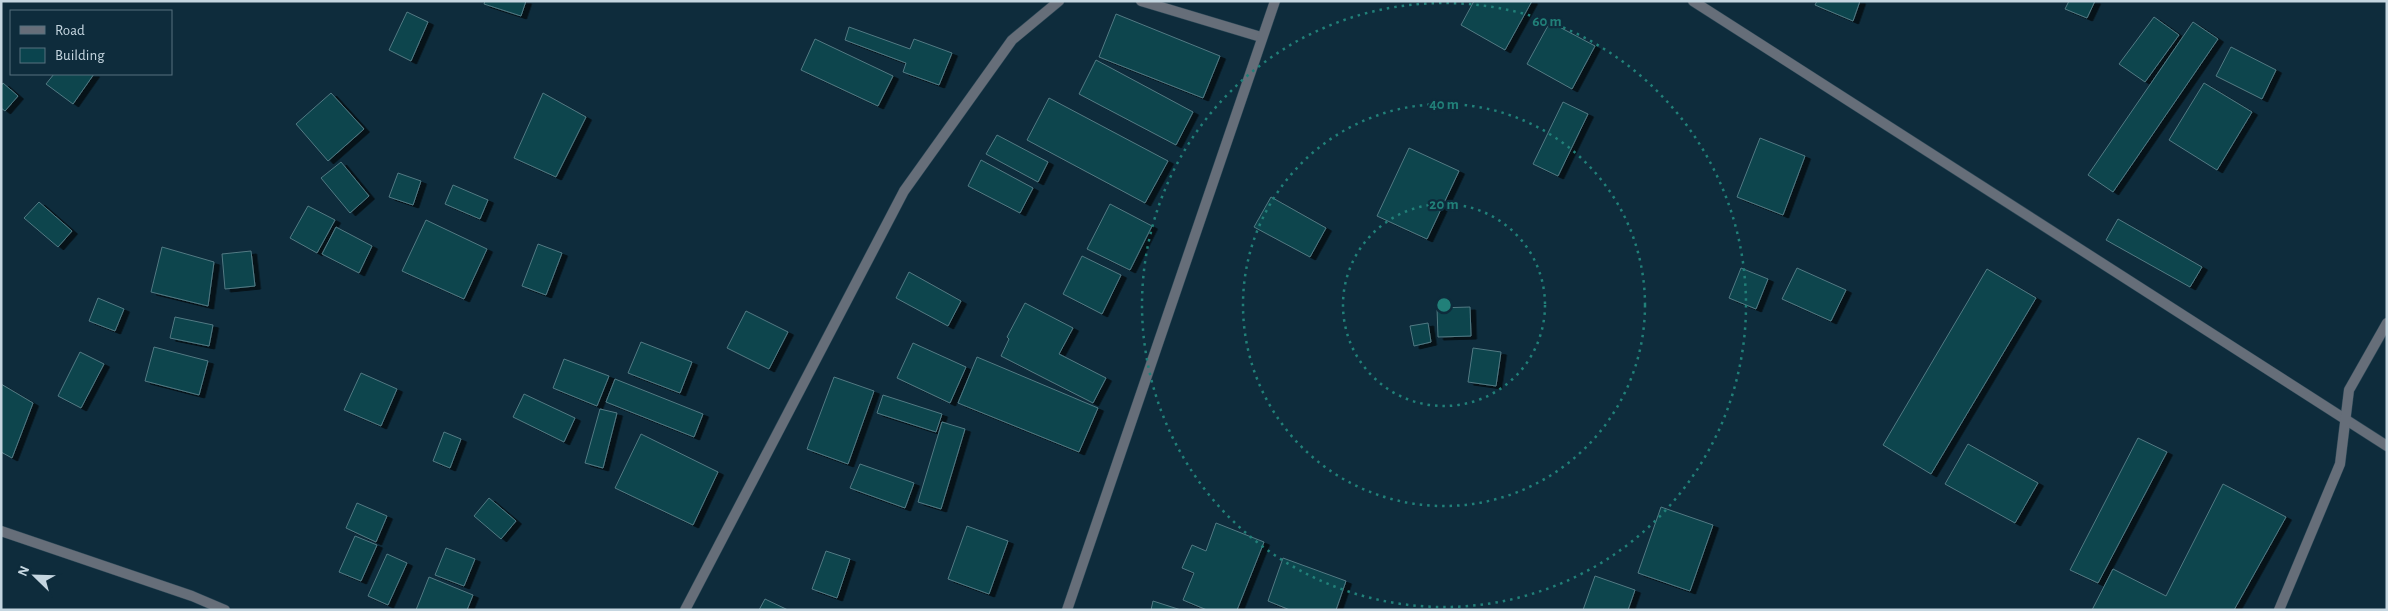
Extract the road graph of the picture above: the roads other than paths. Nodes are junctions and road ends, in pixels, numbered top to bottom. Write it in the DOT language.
graph roads {
  1 [pos="1059,1"];
  2 [pos="1141,1"];
  3 [pos="1275,1"];
  4 [pos="1693,1"];
  5 [pos="1261,37"];
  6 [pos="2387,323"];
  7 [pos="2347,422"];
  8 [pos="2387,446"];
  9 [pos="1,531"];
  10 [pos="225,610"];
  11 [pos="685,610"];
  12 [pos="1067,610"];
  13 [pos="2279,610"];
  1 -- 11 [label="street"];
  2 -- 5 [label="street"];
  3 -- 5 [label="street"];
  4 -- 7 [label="street"];
  5 -- 12 [label="street"];
  6 -- 7 [label="street"];
  7 -- 8 [label="street"];
  7 -- 13 [label="street"];
  9 -- 10 [label="street"];
}
